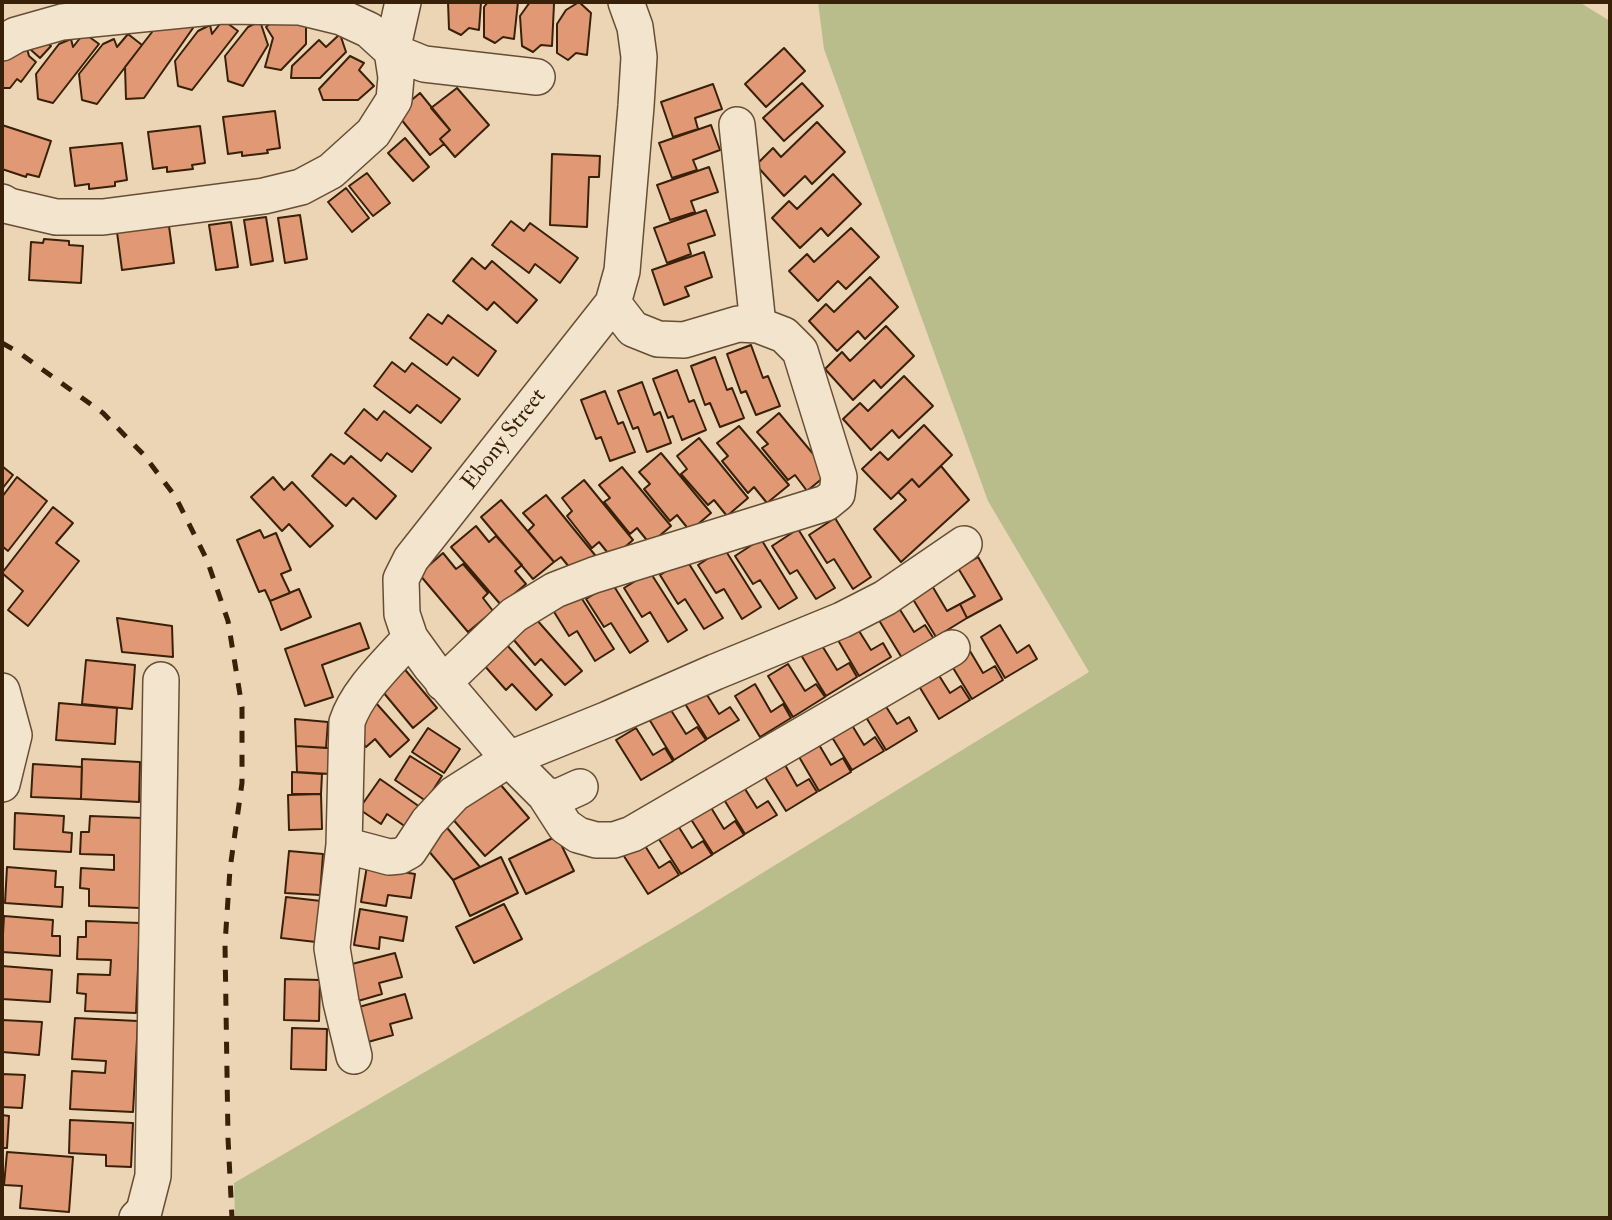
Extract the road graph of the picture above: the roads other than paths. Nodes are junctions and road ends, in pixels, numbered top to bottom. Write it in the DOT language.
graph roads {
  1 [pos="402,2"];
  2 [pos="626,2"];
  3 [pos="2,43"];
  4 [pos="392,51"];
  5 [pos="537,77"];
  6 [pos="737,125"];
  7 [pos="2,202"];
  8 [pos="613,303"];
  9 [pos="758,325"];
  10 [pos="964,544"];
  11 [pos="410,638"];
  12 [pos="952,648"];
  13 [pos="161,680"];
  14 [pos="443,683"];
  15 [pos="2,691"];
  16 [pos="509,759"];
  17 [pos="2,784"];
  18 [pos="580,787"];
  19 [pos="545,795"];
  20 [pos="344,845"];
  21 [pos="354,1056"];
  22 [pos="137,1218"];
  1 -- 4 [label="street"];
  2 -- 8 [label="street, Ebony Street"];
  3 -- 4 [label="street"];
  4 -- 5 [label="street"];
  4 -- 7 [label="street"];
  6 -- 9 [label="street"];
  8 -- 9 [label="street"];
  8 -- 11 [label="street, Ebony Street"];
  9 -- 14 [label="street"];
  10 -- 16 [label="street"];
  11 -- 14 [label="street, Ebony Street"];
  11 -- 20 [label="street"];
  12 -- 19 [label="street, Ebony Street"];
  13 -- 22 [label="street"];
  14 -- 16 [label="street, Ebony Street"];
  15 -- 17 [label="street"];
  16 -- 19 [label="street, Ebony Street"];
  16 -- 20 [label="street"];
  18 -- 19 [label="street"];
  20 -- 21 [label="street"];
}
